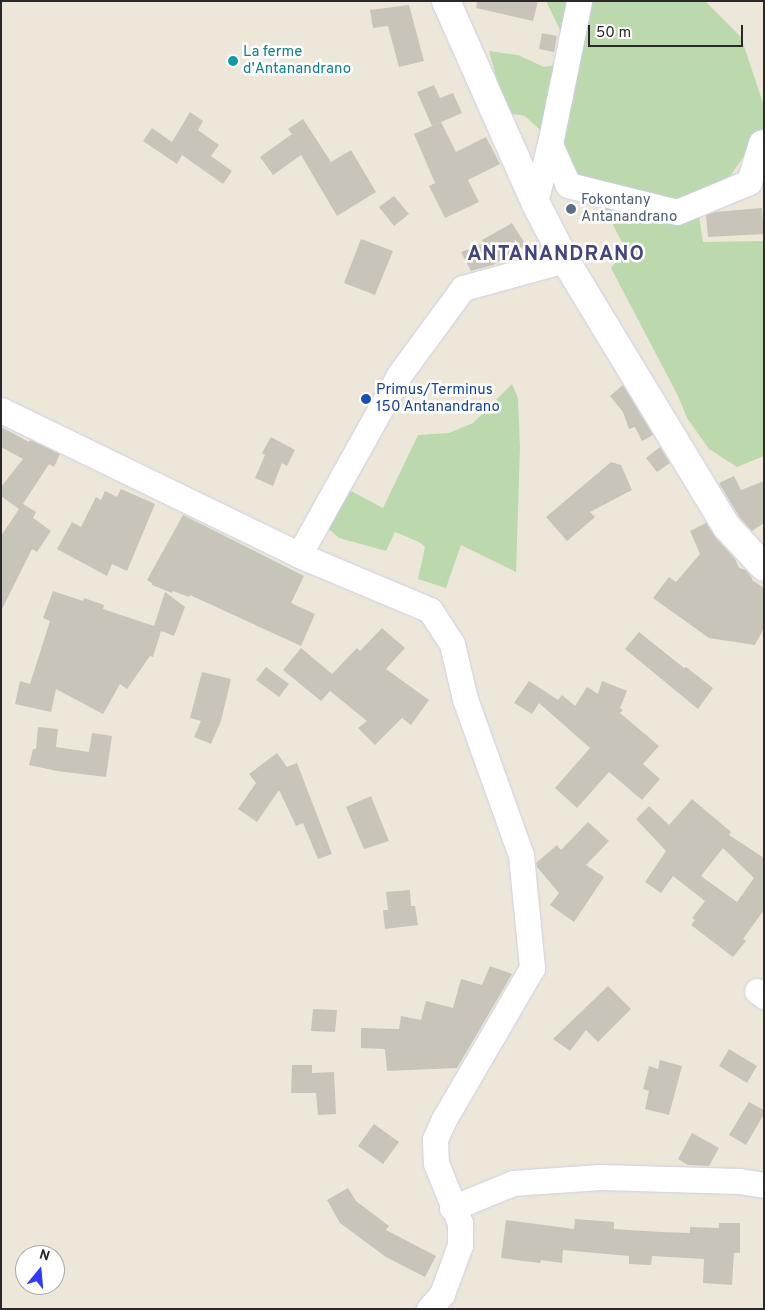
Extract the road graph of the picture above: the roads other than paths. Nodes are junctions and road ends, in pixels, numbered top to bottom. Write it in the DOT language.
graph roads {
  1 [pos="446,1"];
  2 [pos="579,1"];
  3 [pos="764,142"];
  4 [pos="550,144"];
  5 [pos="535,202"];
  6 [pos="565,260"];
  7 [pos="1,410"];
  8 [pos="299,555"];
  9 [pos="764,567"];
  10 [pos="764,1185"];
  11 [pos="452,1208"];
  12 [pos="429,1309"];
  1 -- 5 [label="street"];
  2 -- 4 [label="street"];
  3 -- 4 [label="street"];
  4 -- 5 [label="street"];
  5 -- 6 [label="street"];
  6 -- 8 [label="street"];
  6 -- 9 [label="street"];
  7 -- 8 [label="street"];
  8 -- 11 [label="street"];
  10 -- 11 [label="street"];
  11 -- 12 [label="street"];
}
